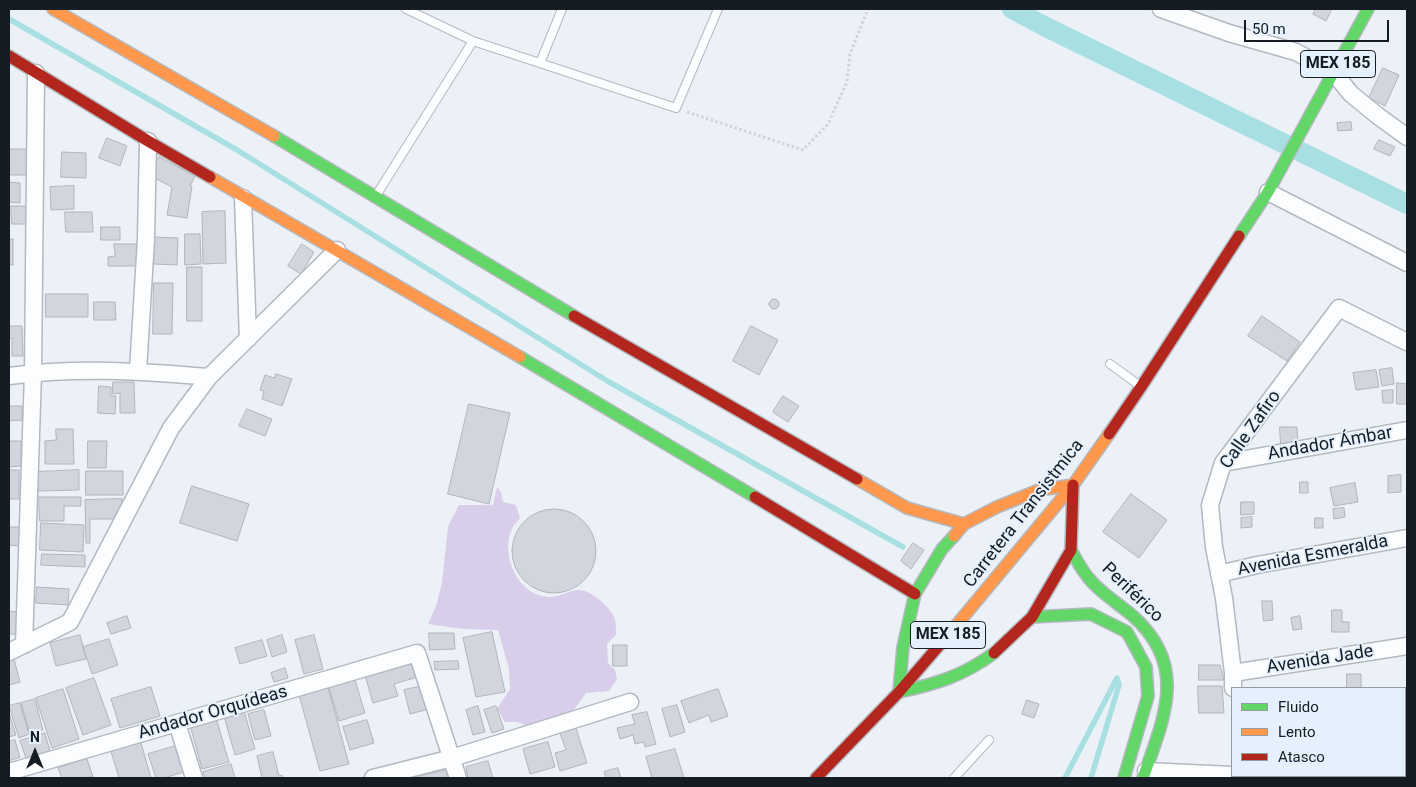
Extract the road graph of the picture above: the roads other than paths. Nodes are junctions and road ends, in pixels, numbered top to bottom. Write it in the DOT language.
graph roads {
  1 [pos="53,9"];
  2 [pos="406,9"];
  3 [pos="562,9"];
  4 [pos="718,9"];
  5 [pos="1161,9"];
  6 [pos="1368,9"];
  7 [pos="473,41"];
  8 [pos="9,56"];
  9 [pos="540,63"];
  10 [pos="36,73"];
  11 [pos="1334,73"];
  12 [pos="1407,137"];
  13 [pos="148,141"];
  14 [pos="1268,192"];
  15 [pos="375,197"];
  16 [pos="244,198"];
  17 [pos="338,250"];
  18 [pos="1407,263"];
  19 [pos="248,339"];
  20 [pos="1407,342"];
  21 [pos="1110,364"];
  22 [pos="138,371"];
  23 [pos="33,373"];
  24 [pos="9,376"];
  25 [pos="209,377"];
  26 [pos="1141,387"];
  27 [pos="1407,430"];
  28 [pos="1223,464"];
  29 [pos="1073,485"];
  30 [pos="964,524"];
  31 [pos="1407,538"];
  32 [pos="1071,550"];
  33 [pos="1220,574"];
  34 [pos="915,594"];
  35 [pos="1032,617"];
  36 [pos="24,645"];
  37 [pos="1407,646"];
  38 [pos="9,652"];
  39 [pos="1164,660"];
  40 [pos="1146,667"];
  41 [pos="1233,681"];
  42 [pos="899,692"];
  43 [pos="630,702"];
  44 [pos="177,723"];
  45 [pos="989,740"];
  46 [pos="452,758"];
  47 [pos="9,772"];
  48 [pos="1144,775"];
  49 [pos="1231,775"];
  50 [pos="194,778"];
  51 [pos="373,778"];
  52 [pos="458,778"];
  53 [pos="816,778"];
  54 [pos="954,778"];
  55 [pos="1124,778"];
  1 -- 15 [label="main road"];
  2 -- 7 [label="lane"];
  3 -- 9 [label="lane"];
  4 -- 9 [label="lane"];
  5 -- 11 [label="street"];
  6 -- 11 [label="main road, MEX 185"];
  7 -- 9 [label="lane"];
  7 -- 15 [label="lane"];
  8 -- 10 [label="main road"];
  10 -- 13 [label="main road"];
  10 -- 23 [label="street"];
  11 -- 12 [label="street"];
  11 -- 14 [label="main road, Carretera Transistmica / MEX 185"];
  13 -- 16 [label="main road"];
  13 -- 22 [label="street"];
  14 -- 18 [label="street"];
  14 -- 26 [label="main road, Carretera Transistmica / MEX 185"];
  15 -- 30 [label="main road"];
  16 -- 17 [label="main road"];
  16 -- 19 [label="street"];
  17 -- 19 [label="street"];
  17 -- 34 [label="main road"];
  19 -- 25 [label="street"];
  20 -- 28 [label="street, Calle Zafiro"];
  21 -- 26 [label="lane"];
  22 -- 23 [label="street"];
  22 -- 25 [label="street"];
  23 -- 24 [label="street"];
  23 -- 36 [label="street"];
  25 -- 36 [label="street"];
  26 -- 29 [label="main road, Carretera Transistmica / MEX 185"];
  27 -- 28 [label="street, Andador Ámbar"];
  28 -- 33 [label="street, Calle Zafiro"];
  29 -- 30 [label="main road"];
  29 -- 32 [label="main road"];
  29 -- 42 [label="main road, Carretera Transistmica / MEX 185"];
  30 -- 34 [label="main road"];
  31 -- 33 [label="street, Avenida Esmeralda"];
  32 -- 35 [label="main road"];
  32 -- 39 [label="main road, Periférico"];
  33 -- 41 [label="street, Calle Zafiro"];
  34 -- 42 [label="main road"];
  35 -- 40 [label="main road, Periférico"];
  35 -- 42 [label="main road"];
  36 -- 38 [label="street"];
  37 -- 41 [label="street, Avenida Jade"];
  39 -- 40 [label="main road"];
  39 -- 48 [label="main road, Periférico"];
  40 -- 55 [label="main road, Periférico"];
  42 -- 53 [label="main road, Carretera Transistmica / MEX 185"];
  43 -- 46 [label="street"];
  44 -- 46 [label="street, Andador Orquídeas"];
  44 -- 47 [label="street, Andador Orquídeas"];
  44 -- 50 [label="street"];
  45 -- 54 [label="lane"];
  46 -- 51 [label="street"];
  46 -- 52 [label="street"];
  48 -- 49 [label="street"];
}
